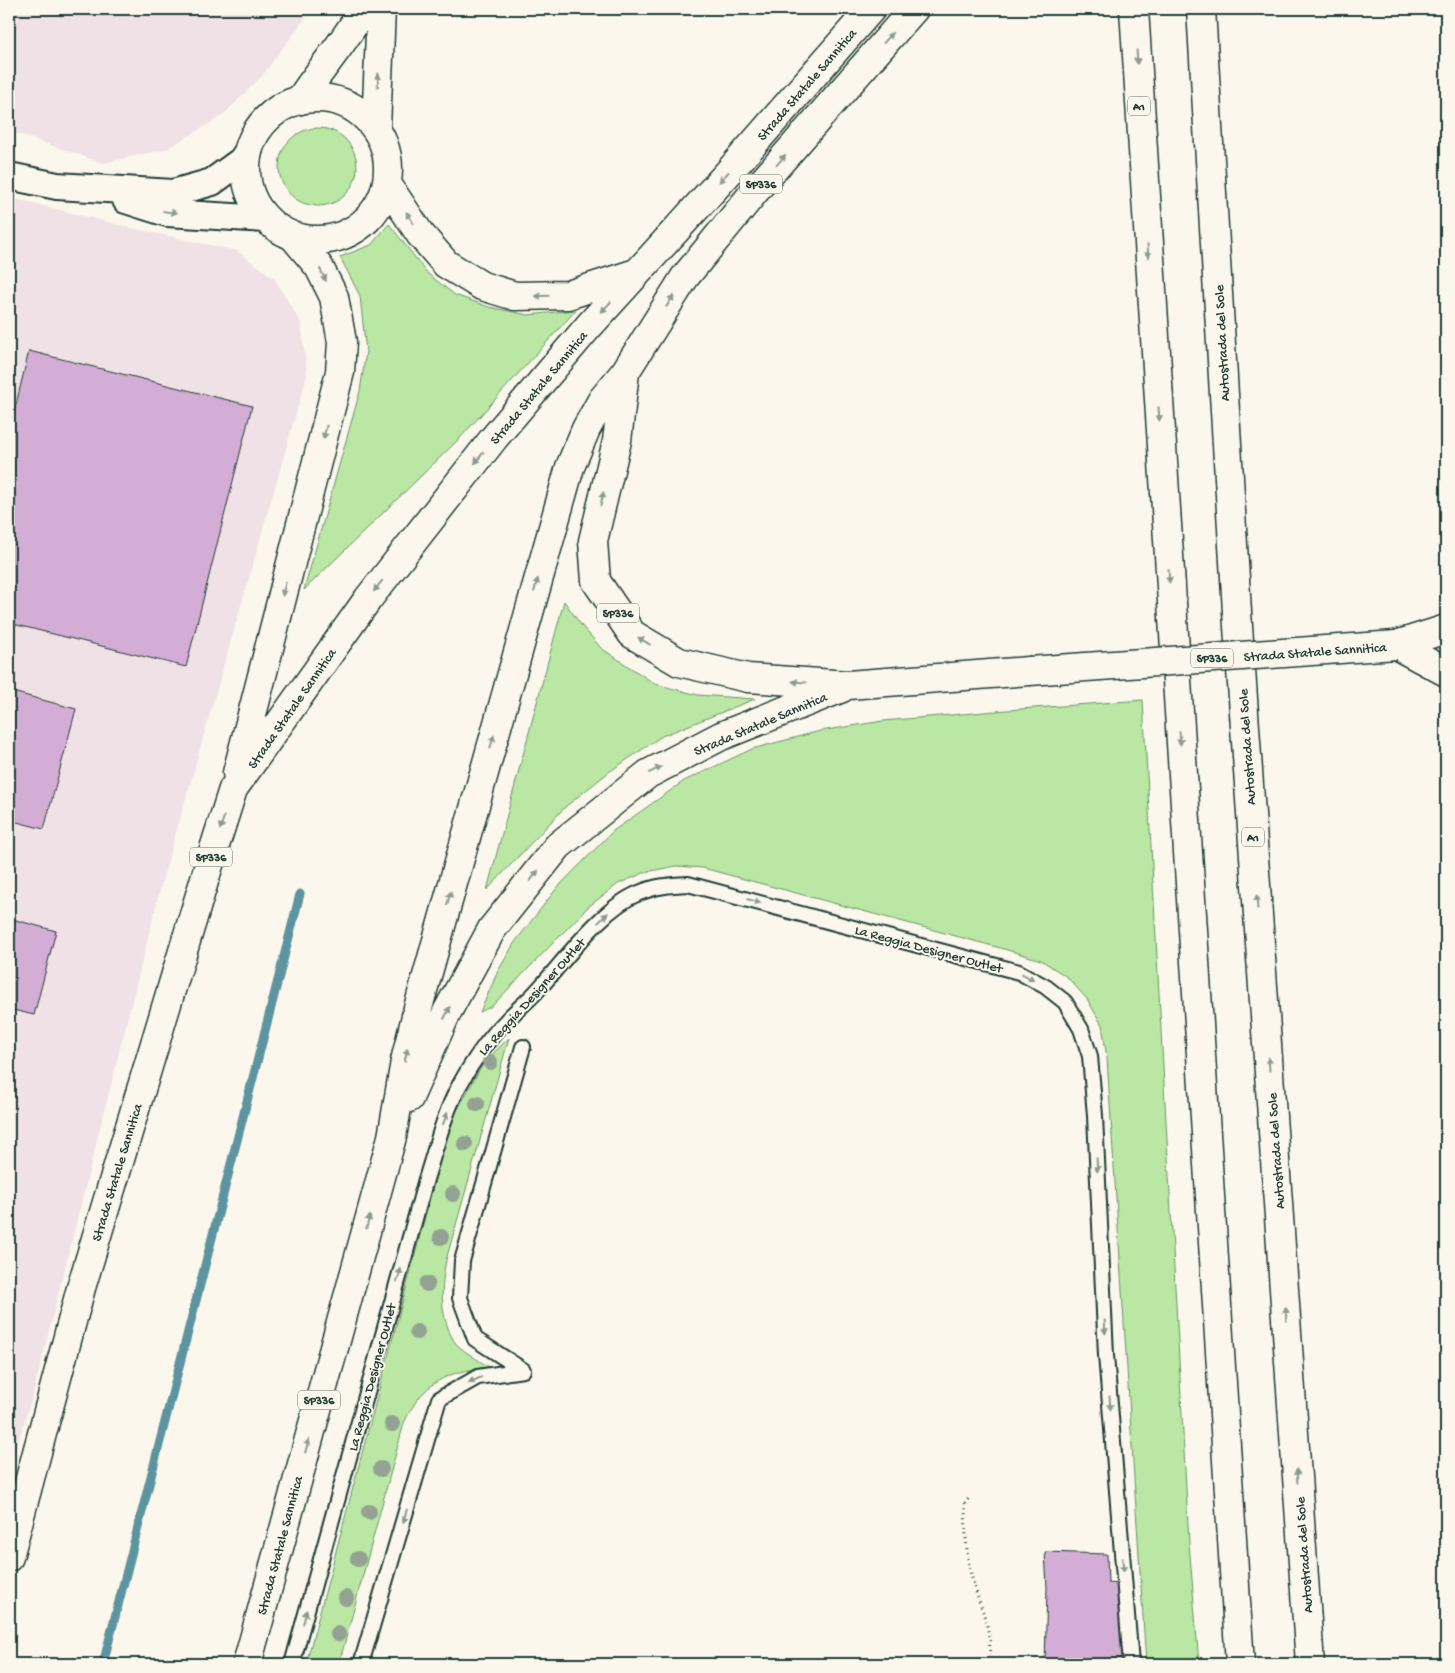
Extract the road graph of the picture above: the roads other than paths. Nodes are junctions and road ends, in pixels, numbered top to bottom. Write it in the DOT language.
graph roads {
  1 [pos="362,9"];
  2 [pos="381,9"];
  3 [pos="871,9"];
  4 [pos="914,9"];
  5 [pos="1134,9"];
  6 [pos="1200,9"];
  7 [pos="300,100"];
  8 [pos="376,128"];
  9 [pos="249,150"];
  10 [pos="9,176"];
  11 [pos="387,184"];
  12 [pos="90,189"];
  13 [pos="266,219"];
  14 [pos="293,236"];
  15 [pos="639,272"];
  16 [pos="625,372"];
  17 [pos="1446,629"];
  18 [pos="1396,645"];
  19 [pos="1446,672"];
  20 [pos="848,685"];
  21 [pos="233,789"];
  22 [pos="523,1046"];
  23 [pos="392,1138"];
  24 [pos="9,1557"];
  25 [pos="247,1664"];
  26 [pos="292,1664"];
  27 [pos="361,1664"];
  28 [pos="1131,1664"];
  29 [pos="1240,1664"];
  30 [pos="1310,1664"];
  1 -- 7 [label="main road"];
  8 -- 2 [label="main road, one-way"];
  3 -- 15 [label="main road, Strada Statale Sannitica / SP336, one-way"];
  16 -- 4 [label="main road, Strada Statale Sannitica / SP336, one-way"];
  5 -- 29 [label="main road, A1, one-way"];
  30 -- 6 [label="main road, Autostrada del Sole / A1, one-way"];
  7 -- 8 [label="main road"];
  7 -- 9 [label="main road"];
  8 -- 11 [label="main road"];
  9 -- 12 [label="street"];
  9 -- 13 [label="main road"];
  10 -- 12 [label="street"];
  11 -- 14 [label="main road"];
  15 -- 11 [label="main road, one-way"];
  12 -- 13 [label="street, one-way"];
  13 -- 14 [label="main road"];
  14 -- 21 [label="main road, Strada Statale Sannitica, one-way"];
  15 -- 21 [label="main road, Strada Statale Sannitica / SP336, one-way"];
  20 -- 16 [label="main road, Strada Statale Sannitica / SP336, one-way"];
  23 -- 16 [label="main road, Strada Statale Sannitica / SP336, one-way"];
  17 -- 18 [label="main road"];
  18 -- 19 [label="main road, Strada Statale Sannitica"];
  18 -- 20 [label="main road, Strada Statale Sannitica / SP336, bridge"];
  23 -- 20 [label="main road, Strada Statale Sannitica / SP336, one-way"];
  21 -- 24 [label="main road, Strada Statale Sannitica / SP336, one-way"];
  22 -- 27 [label="lane, one-way"];
  25 -- 23 [label="main road, Strada Statale Sannitica / SP336, one-way"];
  26 -- 28 [label="lane, La Reggia Designer Outlet, one-way"];
}
